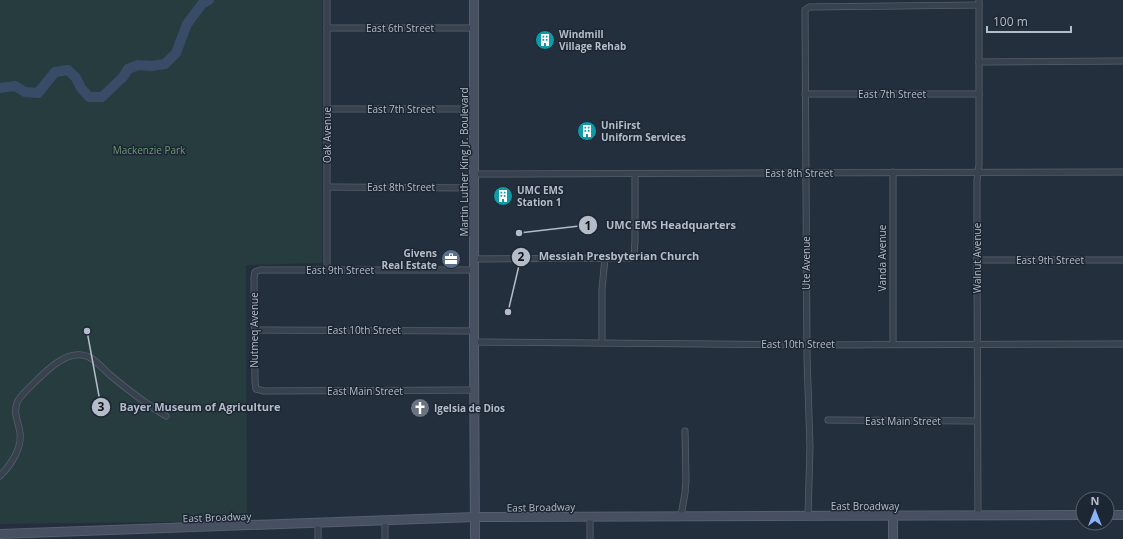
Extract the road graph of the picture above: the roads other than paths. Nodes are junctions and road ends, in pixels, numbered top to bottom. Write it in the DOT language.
graph roads {
  1 [pos="327,0"];
  2 [pos="474,0"];
  3 [pos="979,2"];
  4 [pos="894,3"];
  5 [pos="327,28"];
  6 [pos="474,28"];
  7 [pos="1123,61"];
  8 [pos="979,62"];
  9 [pos="805,94"];
  10 [pos="979,94"];
  11 [pos="327,109"];
  12 [pos="474,110"];
  13 [pos="893,172"];
  14 [pos="978,172"];
  15 [pos="1123,172"];
  16 [pos="806,173"];
  17 [pos="474,174"];
  18 [pos="634,174"];
  19 [pos="327,187"];
  20 [pos="474,188"];
  21 [pos="605,258"];
  22 [pos="474,259"];
  23 [pos="977,260"];
  24 [pos="1123,260"];
  25 [pos="474,270"];
  26 [pos="327,271"];
  27 [pos="255,272"];
  28 [pos="255,330"];
  29 [pos="474,331"];
  30 [pos="474,342"];
  31 [pos="602,343"];
  32 [pos="892,344"];
  33 [pos="977,344"];
  34 [pos="1123,344"];
  35 [pos="807,345"];
  36 [pos="256,389"];
  37 [pos="474,390"];
  38 [pos="166,416"];
  39 [pos="828,420"];
  40 [pos="977,421"];
  41 [pos="685,431"];
  42 [pos="0,476"];
  43 [pos="1075,515"];
  44 [pos="590,516"];
  45 [pos="681,516"];
  46 [pos="808,516"];
  47 [pos="893,516"];
  48 [pos="978,516"];
  49 [pos="476,517"];
  50 [pos="385,521"];
  51 [pos="318,523"];
  52 [pos="0,534"];
  53 [pos="318,539"];
  54 [pos="385,539"];
  55 [pos="475,539"];
  56 [pos="590,539"];
  57 [pos="893,539"];
  1 -- 5 [label="street, Oak Avenue"];
  2 -- 6 [label="main road, Martin Luther King Jr. Boulevard"];
  3 -- 4 [label="street"];
  3 -- 8 [label="street, Walnut Avenue"];
  4 -- 9 [label="street, Ute Avenue"];
  5 -- 6 [label="street, East 6th Street"];
  5 -- 11 [label="street, Oak Avenue"];
  6 -- 12 [label="main road, Martin Luther King Jr. Boulevard"];
  7 -- 8 [label="street"];
  8 -- 10 [label="street, Walnut Avenue"];
  9 -- 10 [label="street, East 7th Street"];
  9 -- 16 [label="street, Ute Avenue"];
  10 -- 14 [label="street, Walnut Avenue"];
  11 -- 12 [label="street, East 7th Street"];
  11 -- 19 [label="street, Oak Avenue"];
  12 -- 17 [label="main road, Martin Luther King Jr. Boulevard"];
  13 -- 14 [label="street, East 8th Street"];
  13 -- 16 [label="street, East 8th Street"];
  13 -- 32 [label="street, Vanda Avenue"];
  14 -- 15 [label="street, East 8th Street"];
  14 -- 23 [label="street, Walnut Avenue"];
  16 -- 18 [label="street, East 8th Street"];
  16 -- 35 [label="street, Ute Avenue"];
  17 -- 18 [label="street, East 8th Street"];
  17 -- 20 [label="main road, Martin Luther King Jr. Boulevard"];
  18 -- 21 [label="street"];
  19 -- 20 [label="street, East 8th Street"];
  19 -- 26 [label="street, Oak Avenue"];
  20 -- 22 [label="main road, Martin Luther King Jr. Boulevard"];
  21 -- 22 [label="street"];
  21 -- 31 [label="street"];
  22 -- 25 [label="main road, Martin Luther King Jr. Boulevard"];
  23 -- 24 [label="street, East 9th Street"];
  23 -- 33 [label="street, Walnut Avenue"];
  25 -- 26 [label="street, East 9th Street"];
  25 -- 29 [label="main road, Martin Luther King Jr. Boulevard"];
  26 -- 27 [label="street, East 9th Street"];
  27 -- 28 [label="street, Nutmeq Avenue"];
  28 -- 29 [label="street, East 10th Street"];
  28 -- 36 [label="street, Nutmeq Avenue"];
  29 -- 30 [label="main road, Martin Luther King Jr. Boulevard"];
  30 -- 31 [label="street, East 10th Street"];
  30 -- 37 [label="main road, Martin Luther King Jr. Boulevard"];
  31 -- 35 [label="street, East 10th Street"];
  32 -- 33 [label="street, East 10th Street"];
  32 -- 35 [label="street, East 10th Street"];
  33 -- 34 [label="street, East 10th Street"];
  33 -- 40 [label="street, Walnut Avenue"];
  35 -- 46 [label="street, Ute Avenue"];
  36 -- 37 [label="street, East Main Street"];
  37 -- 49 [label="main road, Martin Luther King Jr. Boulevard"];
  38 -- 42 [label="street"];
  39 -- 40 [label="street, East Main Street"];
  40 -- 48 [label="street, Walnut Avenue"];
  41 -- 45 [label="street"];
  43 -- 48 [label="main road, East Broadway"];
  44 -- 45 [label="main road, East Broadway"];
  44 -- 49 [label="main road, East Broadway"];
  44 -- 56 [label="street"];
  45 -- 46 [label="main road, East Broadway"];
  46 -- 47 [label="main road, East Broadway"];
  47 -- 48 [label="main road, East Broadway"];
  47 -- 57 [label="main road"];
  49 -- 50 [label="main road, East Broadway"];
  49 -- 55 [label="main road, Martin Luther King Jr. Boulevard"];
  50 -- 51 [label="main road, East Broadway"];
  50 -- 54 [label="street"];
  51 -- 52 [label="main road, East Broadway"];
  51 -- 53 [label="street"];
}
